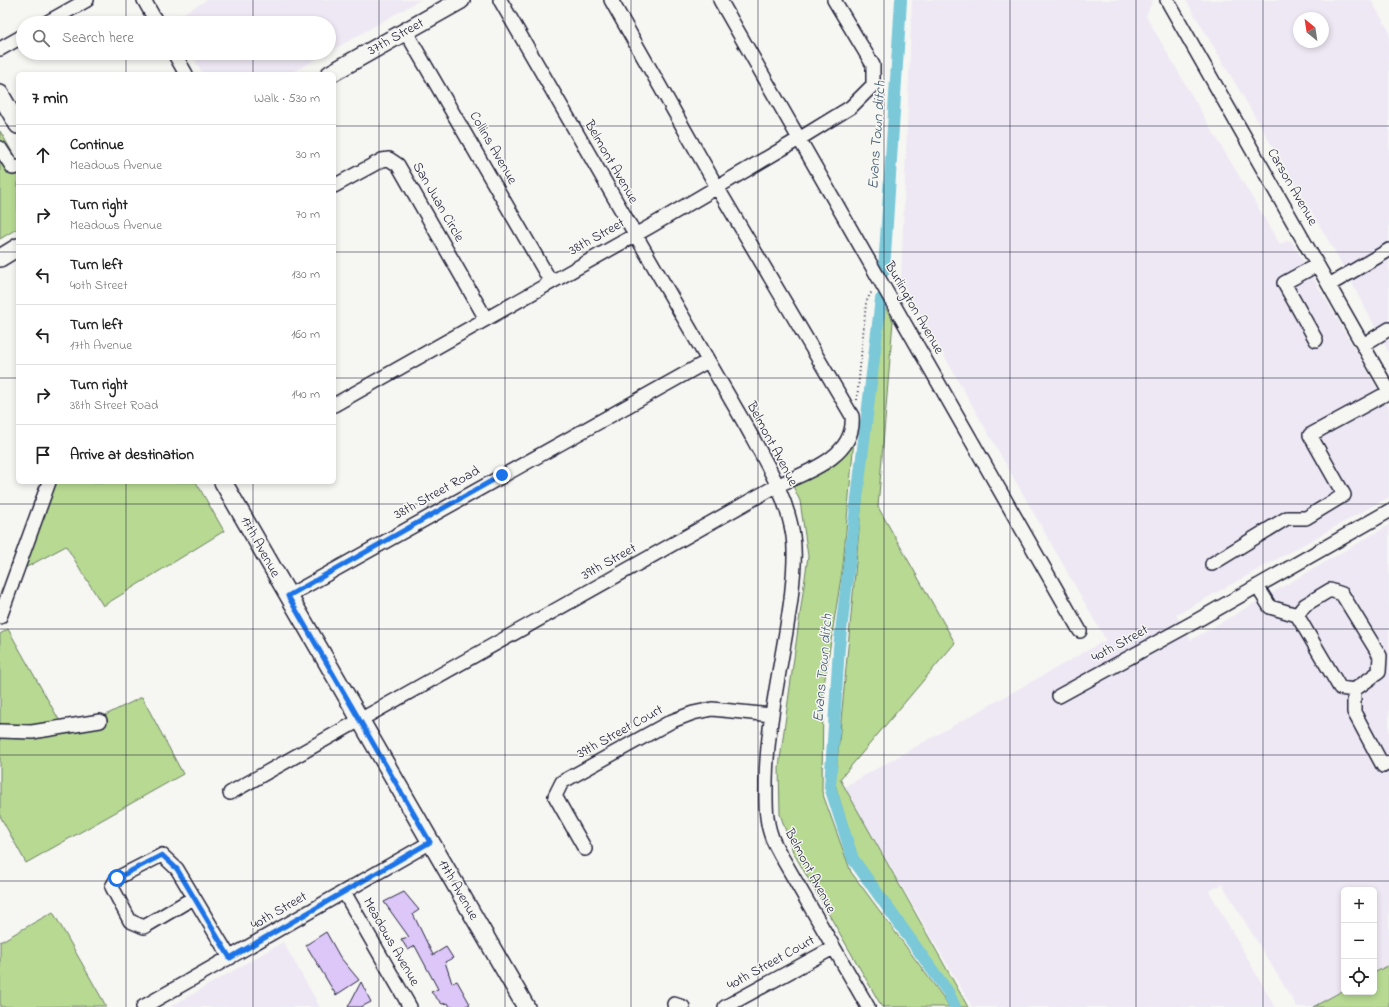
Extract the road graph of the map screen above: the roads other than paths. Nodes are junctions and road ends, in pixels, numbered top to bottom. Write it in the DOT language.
graph roads {
  1 [pos="87,0"];
  2 [pos="144,0"];
  3 [pos="461,0"];
  4 [pos="500,0"];
  5 [pos="611,0"];
  6 [pos="720,0"];
  7 [pos="834,0"];
  8 [pos="1167,0"];
  9 [pos="58,16"];
  10 [pos="153,16"];
  11 [pos="406,32"];
  12 [pos="16,40"];
  13 [pos="0,49"];
  14 [pos="178,60"];
  15 [pos="185,72"];
  16 [pos="334,72"];
  17 [pos="0,94"];
  18 [pos="16,122"];
  19 [pos="799,139"];
  20 [pos="0,148"];
  21 [pos="16,167"];
  22 [pos="336,185"];
  23 [pos="717,187"];
  24 [pos="634,235"];
  25 [pos="16,248"];
  26 [pos="1389,250"];
  27 [pos="0,258"];
  28 [pos="1317,264"];
  29 [pos="551,282"];
  30 [pos="1329,285"];
  31 [pos="486,319"];
  32 [pos="1389,330"];
  33 [pos="1316,340"];
  34 [pos="1363,345"];
  35 [pos="708,361"];
  36 [pos="1389,391"];
  37 [pos="336,404"];
  38 [pos="48,484"];
  39 [pos="224,484"];
  40 [pos="778,485"];
  41 [pos="1389,511"];
  42 [pos="1212,564"];
  43 [pos="1258,586"];
  44 [pos="288,596"];
  45 [pos="1297,615"];
  46 [pos="0,617"];
  47 [pos="1080,631"];
  48 [pos="1384,673"];
  49 [pos="1354,690"];
  50 [pos="1059,696"];
  51 [pos="771,715"];
  52 [pos="360,720"];
  53 [pos="100,721"];
  54 [pos="0,731"];
  55 [pos="1389,763"];
  56 [pos="230,793"];
  57 [pos="430,842"];
  58 [pos="585,849"];
  59 [pos="344,892"];
  60 [pos="193,898"];
  61 [pos="833,948"];
  62 [pos="230,958"];
  63 [pos="143,1007"];
  64 [pos="410,1007"];
  65 [pos="526,1007"];
  66 [pos="725,1007"];
  67 [pos="868,1007"];
  1 -- 9 [label="street"];
  2 -- 10 [label="street"];
  3 -- 11 [label="main road, 37th Street"];
  4 -- 24 [label="street, Belmont Avenue"];
  5 -- 23 [label="street"];
  6 -- 19 [label="street, Burlington Avenue"];
  7 -- 19 [label="street, 38th Street"];
  8 -- 28 [label="street, Carson Avenue"];
  11 -- 16 [label="main road, 37th Street"];
  11 -- 29 [label="street, Collins Avenue"];
  12 -- 13 [label="street"];
  14 -- 15 [label="street"];
  17 -- 18 [label="main road"];
  19 -- 23 [label="street, 38th Street"];
  19 -- 47 [label="street, Burlington Avenue"];
  20 -- 21 [label="street"];
  22 -- 31 [label="street, San Juan Circle"];
  23 -- 24 [label="street, 38th Street"];
  23 -- 40 [label="street, 39th Street"];
  24 -- 29 [label="street, 38th Street"];
  24 -- 35 [label="street, Belmont Avenue"];
  25 -- 27 [label="main road"];
  26 -- 30 [label="street"];
  28 -- 30 [label="street, Carson Avenue"];
  28 -- 33 [label="street"];
  29 -- 31 [label="street, 38th Street"];
  30 -- 34 [label="street, Carson Avenue"];
  31 -- 37 [label="street, 38th Street"];
  32 -- 34 [label="street"];
  34 -- 36 [label="street, Carson Avenue"];
  35 -- 40 [label="street, Belmont Avenue"];
  35 -- 44 [label="street, 38th Street Road"];
  36 -- 42 [label="street"];
  38 -- 46 [label="street"];
  39 -- 44 [label="main road, 17th Avenue"];
  40 -- 51 [label="street, Belmont Avenue"];
  40 -- 52 [label="street, 39th Street"];
  41 -- 43 [label="street, 40th Street"];
  43 -- 45 [label="street"];
  43 -- 50 [label="street, 40th Street"];
  44 -- 52 [label="main road, 17th Avenue"];
  45 -- 48 [label="street"];
  45 -- 49 [label="street"];
  48 -- 49 [label="street"];
  49 -- 55 [label="street"];
  51 -- 58 [label="street, 39th Street Court"];
  51 -- 61 [label="street, Belmont Avenue"];
  52 -- 56 [label="street, 39th Street"];
  52 -- 57 [label="main road, 17th Avenue"];
  53 -- 54 [label="street"];
  57 -- 59 [label="street, 40th Street"];
  57 -- 65 [label="main road, 17th Avenue"];
  59 -- 62 [label="street, 40th Street"];
  59 -- 64 [label="street, Meadows Avenue"];
  60 -- 60 [label="street"];
  60 -- 62 [label="street"];
  61 -- 66 [label="street, 40th Street Court"];
  61 -- 67 [label="street, Belmont Avenue"];
  62 -- 63 [label="street, 40th Street"];
}
